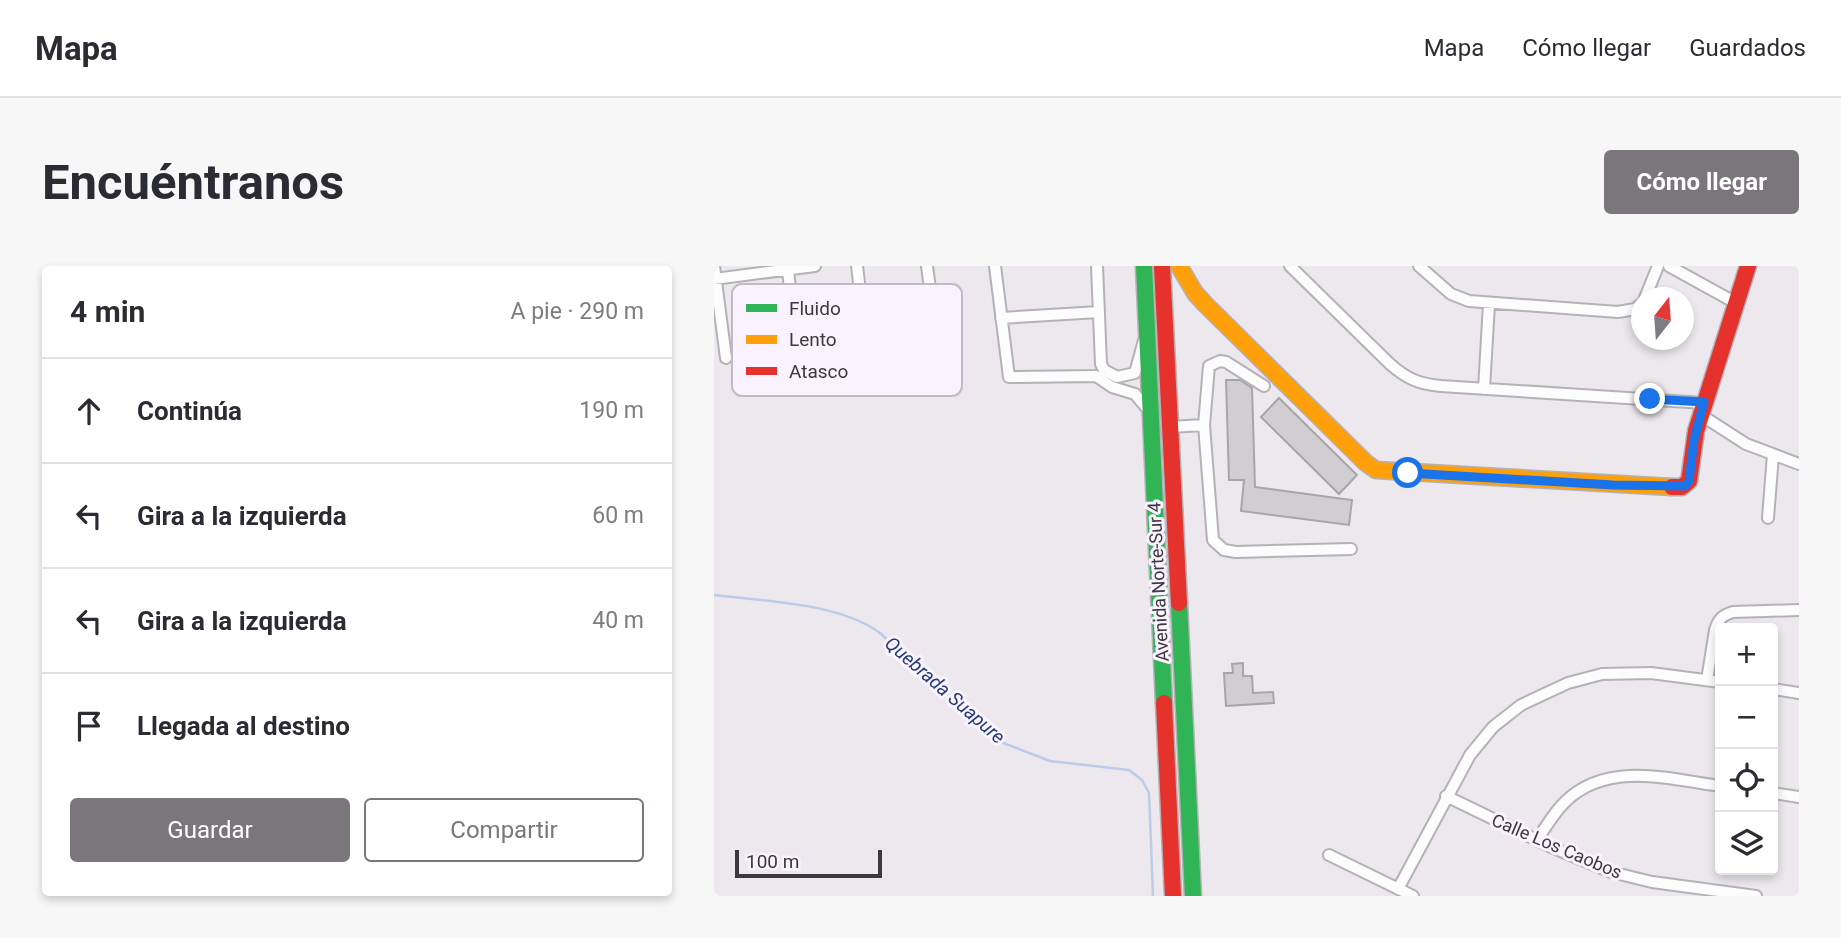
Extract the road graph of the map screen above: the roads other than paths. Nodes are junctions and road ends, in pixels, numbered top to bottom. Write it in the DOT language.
graph roads {
  1 [pos="714,266"];
  2 [pos="807,266"];
  3 [pos="815,266"];
  4 [pos="857,266"];
  5 [pos="927,266"];
  6 [pos="995,266"];
  7 [pos="1097,266"];
  8 [pos="1144,266"];
  9 [pos="1162,266"];
  10 [pos="1179,266"];
  11 [pos="1290,266"];
  12 [pos="1419,266"];
  13 [pos="1658,266"];
  14 [pos="1669,266"];
  15 [pos="1748,266"];
  16 [pos="788,270"];
  17 [pos="715,279"];
  18 [pos="789,284"];
  19 [pos="859,284"];
  20 [pos="929,284"];
  21 [pos="1649,287"];
  22 [pos="1489,303"];
  23 [pos="1736,303"];
  24 [pos="1631,310"];
  25 [pos="1099,312"];
  26 [pos="1001,318"];
  27 [pos="1147,328"];
  28 [pos="726,358"];
  29 [pos="1135,373"];
  30 [pos="1113,382"];
  31 [pos="1264,386"];
  32 [pos="1484,389"];
  33 [pos="1135,394"];
  34 [pos="1702,409"];
  35 [pos="1151,414"];
  36 [pos="1204,425"];
  37 [pos="1170,427"];
  38 [pos="1773,456"];
  39 [pos="1799,464"];
  40 [pos="1768,518"];
  41 [pos="1351,548"];
  42 [pos="1799,610"];
  43 [pos="1707,680"];
  44 [pos="1715,681"];
  45 [pos="1778,690"];
  46 [pos="1799,693"];
  47 [pos="1715,785"];
  48 [pos="1778,794"];
  49 [pos="1446,796"];
  50 [pos="1799,797"];
  51 [pos="1537,840"];
  52 [pos="1329,855"];
  53 [pos="1398,889"];
  54 [pos="1692,892"];
  55 [pos="1174,896"];
  56 [pos="1193,896"];
  57 [pos="1413,896"];
  58 [pos="1756,896"];
  1 -- 17 [label="street"];
  2 -- 3 [label="street"];
  2 -- 16 [label="street"];
  4 -- 19 [label="street"];
  5 -- 20 [label="street"];
  6 -- 26 [label="street"];
  7 -- 25 [label="street"];
  8 -- 27 [label="main road, Avenida Norte-Sur 4"];
  9 -- 37 [label="main road, Avenida Norte-Sur 4"];
  10 -- 34 [label="main road"];
  11 -- 32 [label="street"];
  12 -- 22 [label="street"];
  13 -- 21 [label="street"];
  14 -- 23 [label="street"];
  15 -- 23 [label="main road"];
  16 -- 17 [label="street"];
  16 -- 18 [label="street"];
  17 -- 28 [label="street"];
  22 -- 24 [label="street"];
  22 -- 32 [label="street"];
  23 -- 34 [label="main road"];
  25 -- 26 [label="street"];
  25 -- 30 [label="street"];
  26 -- 30 [label="street"];
  27 -- 29 [label="street"];
  27 -- 35 [label="main road, Avenida Norte-Sur 4"];
  29 -- 30 [label="street"];
  29 -- 33 [label="street"];
  30 -- 33 [label="street"];
  31 -- 36 [label="street"];
  32 -- 34 [label="street"];
  33 -- 35 [label="street"];
  34 -- 38 [label="street"];
  35 -- 55 [label="main road, Avenida Norte-Sur 4"];
  36 -- 37 [label="street"];
  36 -- 41 [label="street"];
  37 -- 56 [label="main road, Avenida Norte-Sur 4"];
  38 -- 39 [label="street"];
  38 -- 40 [label="street"];
  42 -- 43 [label="street"];
  43 -- 44 [label="street"];
  43 -- 49 [label="street"];
  45 -- 46 [label="street"];
  47 -- 51 [label="street"];
  48 -- 50 [label="street"];
  49 -- 51 [label="street, Calle Los Caobos"];
  49 -- 53 [label="street"];
  51 -- 54 [label="street, Calle Los Caobos"];
  52 -- 53 [label="street"];
  53 -- 57 [label="street"];
  54 -- 58 [label="street, Calle Los Caobos"];
}
